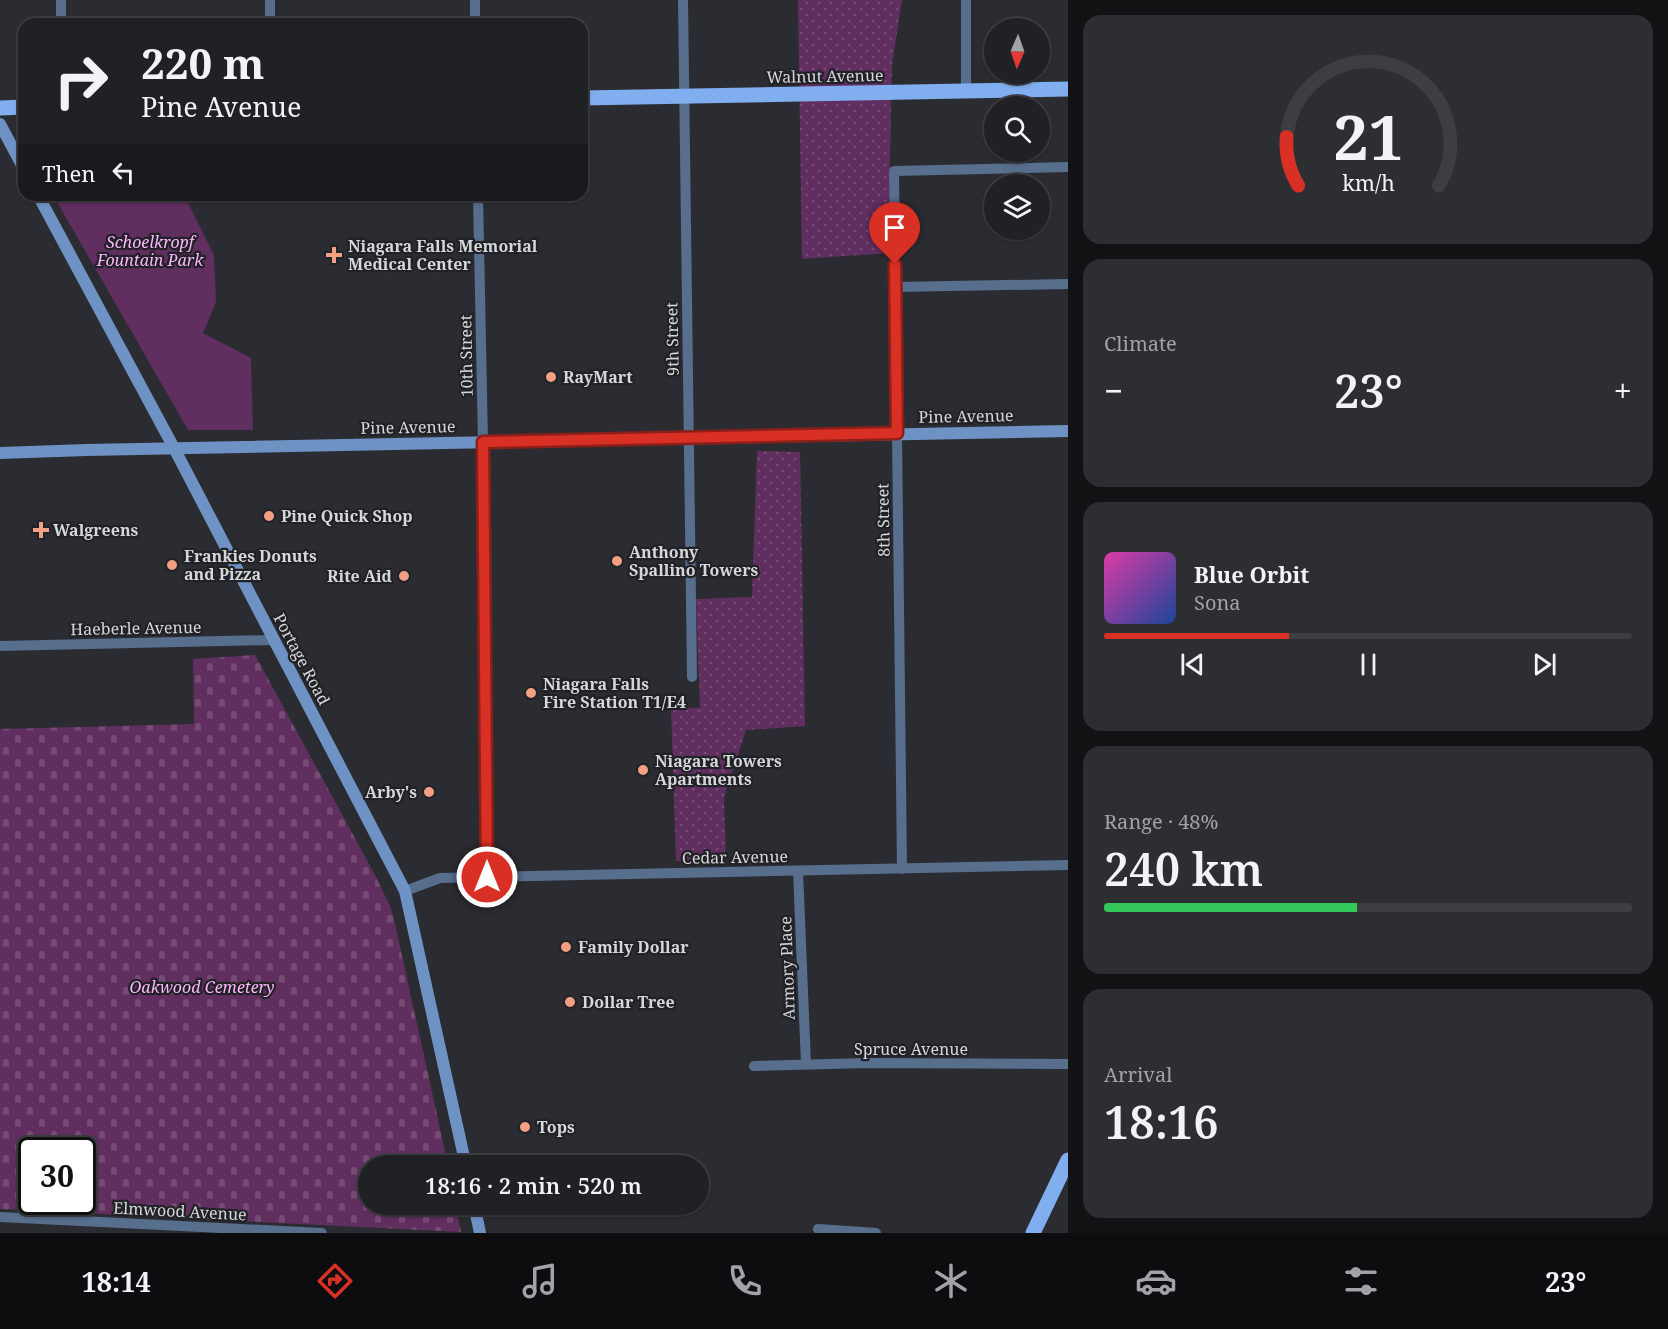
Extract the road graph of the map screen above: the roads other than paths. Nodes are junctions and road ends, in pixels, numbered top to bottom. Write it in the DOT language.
graph roads {
  1 [pos="61,0"];
  2 [pos="270,0"];
  3 [pos="475,0"];
  4 [pos="683,0"];
  5 [pos="966,0"];
  6 [pos="61,18"];
  7 [pos="270,18"];
  8 [pos="475,18"];
  9 [pos="1068,89"];
  10 [pos="966,91"];
  11 [pos="684,96"];
  12 [pos="588,98"];
  13 [pos="18,107"];
  14 [pos="0,108"];
  15 [pos="0,124"];
  16 [pos="18,158"];
  17 [pos="1068,167"];
  18 [pos="41,201"];
  19 [pos="478,201"];
  20 [pos="1068,284"];
  21 [pos="895,287"];
  22 [pos="1068,431"];
  23 [pos="897,433"];
  24 [pos="689,437"];
  25 [pos="483,442"];
  26 [pos="174,448"];
  27 [pos="0,453"];
  28 [pos="273,640"];
  29 [pos="0,646"];
  30 [pos="692,677"];
  31 [pos="1068,865"];
  32 [pos="902,869"];
  33 [pos="798,871"];
  34 [pos="487,877"];
  35 [pos="405,891"];
  36 [pos="806,1064"];
  37 [pos="1068,1065"];
  38 [pos="754,1066"];
  39 [pos="464,1155"];
  40 [pos="1068,1160"];
  41 [pos="476,1215"];
  42 [pos="0,1217"];
  43 [pos="818,1229"];
  44 [pos="322,1233"];
  45 [pos="480,1233"];
  46 [pos="876,1233"];
  47 [pos="1033,1233"];
  1 -- 6 [label="street"];
  2 -- 7 [label="street"];
  3 -- 8 [label="street"];
  4 -- 11 [label="street, 9th Street"];
  5 -- 10 [label="street"];
  9 -- 10 [label="main road, Walnut Avenue"];
  10 -- 11 [label="main road, Walnut Avenue"];
  11 -- 12 [label="main road, Walnut Avenue"];
  11 -- 24 [label="street, 9th Street"];
  13 -- 14 [label="main road"];
  15 -- 16 [label="street"];
  17 -- 21 [label="street, 8th Street"];
  18 -- 26 [label="street, Portage Road"];
  19 -- 25 [label="street, 10th Street"];
  20 -- 21 [label="street"];
  21 -- 23 [label="street, 8th Street"];
  22 -- 23 [label="street, Pine Avenue"];
  23 -- 24 [label="street, Pine Avenue"];
  23 -- 32 [label="street, 8th Street"];
  24 -- 25 [label="street, Pine Avenue"];
  24 -- 30 [label="street, 9th Street"];
  25 -- 26 [label="street, Pine Avenue"];
  25 -- 34 [label="street, 10th Street"];
  26 -- 27 [label="street, Pine Avenue"];
  26 -- 28 [label="street, Portage Road"];
  28 -- 29 [label="street, Haeberle Avenue"];
  28 -- 35 [label="street, Portage Road"];
  31 -- 32 [label="street, Cedar Avenue"];
  32 -- 33 [label="street, Cedar Avenue"];
  33 -- 34 [label="street, Cedar Avenue"];
  33 -- 36 [label="street, Armory Place"];
  34 -- 35 [label="street, Cedar Avenue"];
  35 -- 39 [label="street, Portage Road"];
  36 -- 37 [label="street, Spruce Avenue"];
  36 -- 38 [label="street, Spruce Avenue"];
  40 -- 47 [label="main road"];
  41 -- 45 [label="street"];
  42 -- 44 [label="street, Elmwood Avenue"];
  43 -- 46 [label="street"];
}
